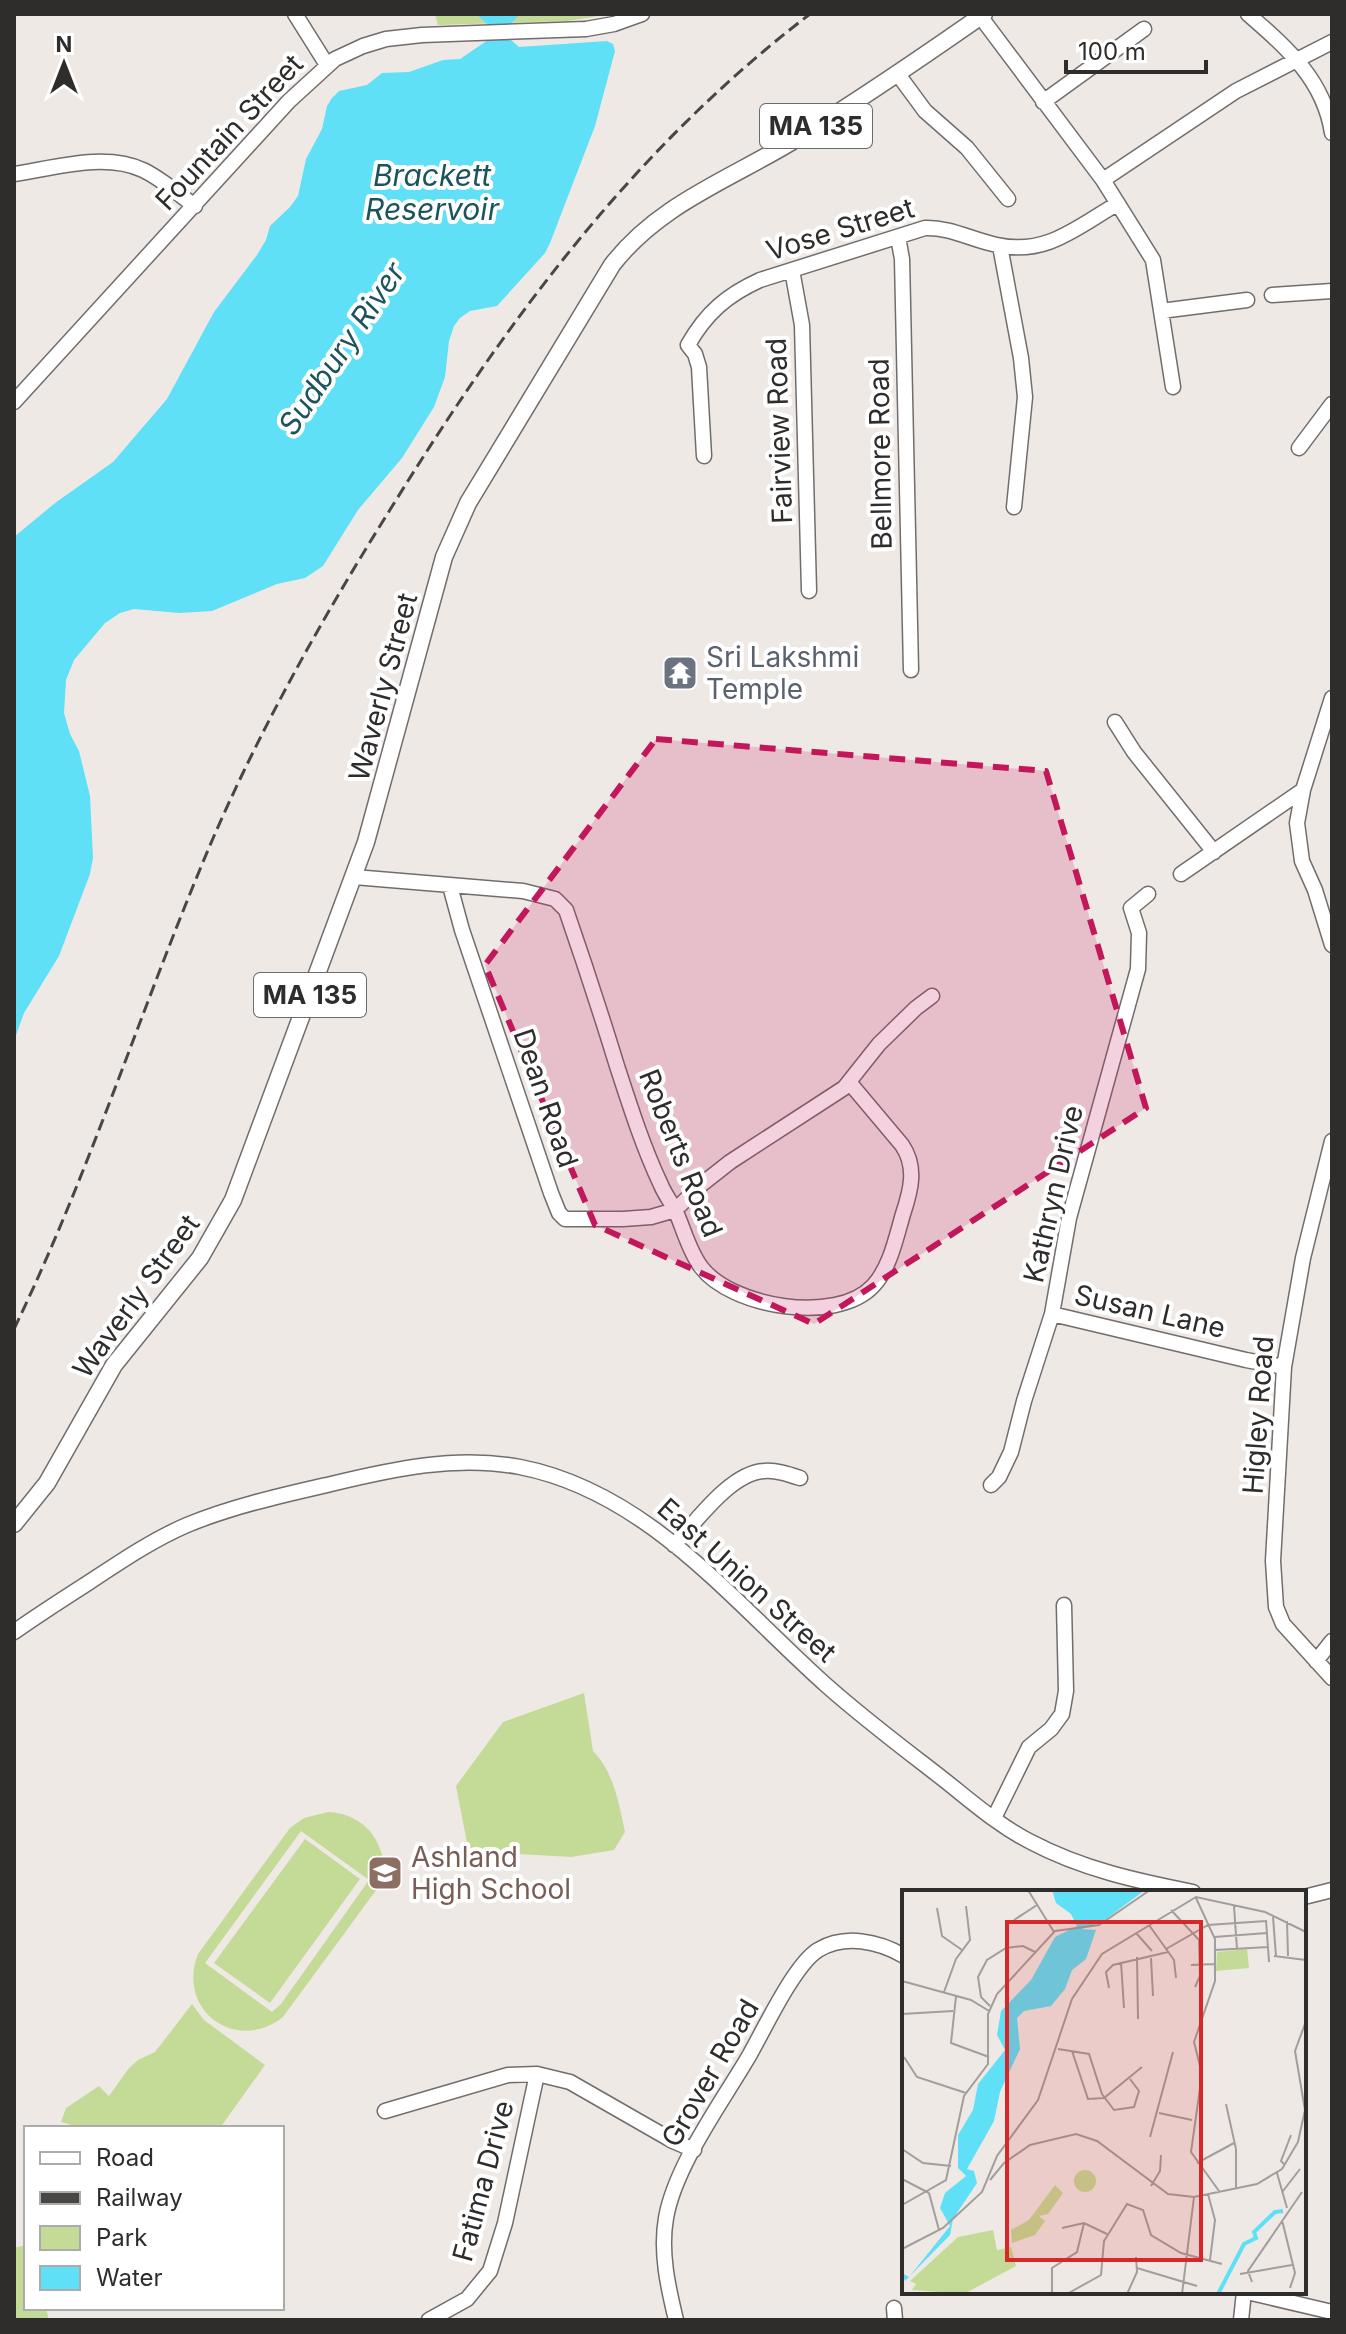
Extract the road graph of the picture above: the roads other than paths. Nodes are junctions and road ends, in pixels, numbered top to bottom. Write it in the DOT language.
graph roads {
  1 [pos="295,14"];
  2 [pos="642,14"];
  3 [pos="1248,14"];
  4 [pos="982,15"];
  5 [pos="1144,29"];
  6 [pos="1332,42"];
  7 [pos="1298,59"];
  8 [pos="327,65"];
  9 [pos="897,73"];
  10 [pos="1043,102"];
  11 [pos="1332,133"];
  12 [pos="14,174"];
  13 [pos="1103,180"];
  14 [pos="1008,199"];
  15 [pos="1117,204"];
  16 [pos="195,206"];
  17 [pos="898,237"];
  18 [pos="1000,246"];
  19 [pos="792,270"];
  20 [pos="1332,291"];
  21 [pos="1272,295"];
  22 [pos="1247,300"];
  23 [pos="1161,311"];
  24 [pos="1173,387"];
  25 [pos="14,402"];
  26 [pos="1332,404"];
  27 [pos="1299,448"];
  28 [pos="704,456"];
  29 [pos="1014,507"];
  30 [pos="809,591"];
  31 [pos="911,670"];
  32 [pos="1332,698"];
  33 [pos="1115,722"];
  34 [pos="1303,790"];
  35 [pos="1214,852"];
  36 [pos="1181,874"];
  37 [pos="354,877"];
  38 [pos="450,886"];
  39 [pos="1148,894"];
  40 [pos="1332,945"];
  41 [pos="932,996"];
  42 [pos="849,1082"];
  43 [pos="1332,1141"];
  44 [pos="675,1210"];
  45 [pos="1052,1314"];
  46 [pos="1284,1367"];
  47 [pos="800,1478"];
  48 [pos="991,1485"];
  49 [pos="14,1524"];
  50 [pos="674,1545"];
  51 [pos="1064,1605"];
  52 [pos="14,1632"];
  53 [pos="1332,1641"];
  54 [pos="1316,1661"];
  55 [pos="1332,1678"];
  56 [pos="994,1818"];
  57 [pos="1183,1890"];
  58 [pos="1332,1890"];
  59 [pos="1306,1896"];
  60 [pos="902,1955"];
  61 [pos="537,2074"];
  62 [pos="385,2111"];
  63 [pos="694,2150"];
  64 [pos="1246,2294"];
  65 [pos="1255,2294"];
  66 [pos="1332,2312"];
  67 [pos="429,2320"];
  68 [pos="676,2320"];
  69 [pos="1241,2320"];
  1 -- 8 [label="street"];
  2 -- 8 [label="street, Fountain Street"];
  3 -- 7 [label="street"];
  4 -- 9 [label="main road, Waverly Street / MA 135"];
  4 -- 10 [label="street"];
  5 -- 10 [label="street"];
  6 -- 7 [label="street"];
  7 -- 11 [label="street"];
  7 -- 13 [label="street"];
  8 -- 16 [label="street, Fountain Street"];
  9 -- 14 [label="street"];
  9 -- 37 [label="main road, Waverly Street / MA 135"];
  10 -- 13 [label="street"];
  12 -- 16 [label="street"];
  13 -- 15 [label="street"];
  15 -- 18 [label="street, Vose Street"];
  15 -- 23 [label="street"];
  16 -- 25 [label="street, Fountain Street"];
  17 -- 18 [label="street, Vose Street"];
  17 -- 19 [label="street, Vose Street"];
  17 -- 31 [label="street, Bellmore Road"];
  18 -- 29 [label="street"];
  19 -- 28 [label="street, Vose Street"];
  19 -- 30 [label="street, Fairview Road"];
  20 -- 21 [label="street"];
  22 -- 23 [label="street"];
  23 -- 24 [label="street"];
  26 -- 27 [label="street"];
  32 -- 34 [label="street"];
  33 -- 35 [label="street"];
  34 -- 35 [label="street"];
  34 -- 40 [label="street"];
  35 -- 36 [label="street"];
  37 -- 38 [label="street, Roberts Road"];
  37 -- 49 [label="main road, Waverly Street / MA 135"];
  38 -- 44 [label="street, Roberts Road"];
  38 -- 44 [label="street, Dean Road"];
  39 -- 45 [label="street, Kathryn Drive"];
  41 -- 42 [label="street"];
  42 -- 44 [label="street"];
  42 -- 44 [label="street, Roberts Road"];
  43 -- 46 [label="street, Higley Road"];
  45 -- 46 [label="street, Susan Lane"];
  45 -- 48 [label="street, Kathryn Drive"];
  46 -- 54 [label="street, Higley Road"];
  47 -- 50 [label="street"];
  50 -- 52 [label="street, East Union Street"];
  50 -- 56 [label="street, East Union Street"];
  51 -- 56 [label="street"];
  53 -- 54 [label="street"];
  54 -- 55 [label="street, Higley Road"];
  56 -- 57 [label="street, East Union Street"];
  58 -- 59 [label="street"];
  60 -- 63 [label="street, Grover Road"];
  61 -- 62 [label="street"];
  61 -- 63 [label="street"];
  61 -- 67 [label="street, Fatima Drive"];
  63 -- 68 [label="street, Grover Road"];
  64 -- 69 [label="street"];
  65 -- 66 [label="street"];
}
